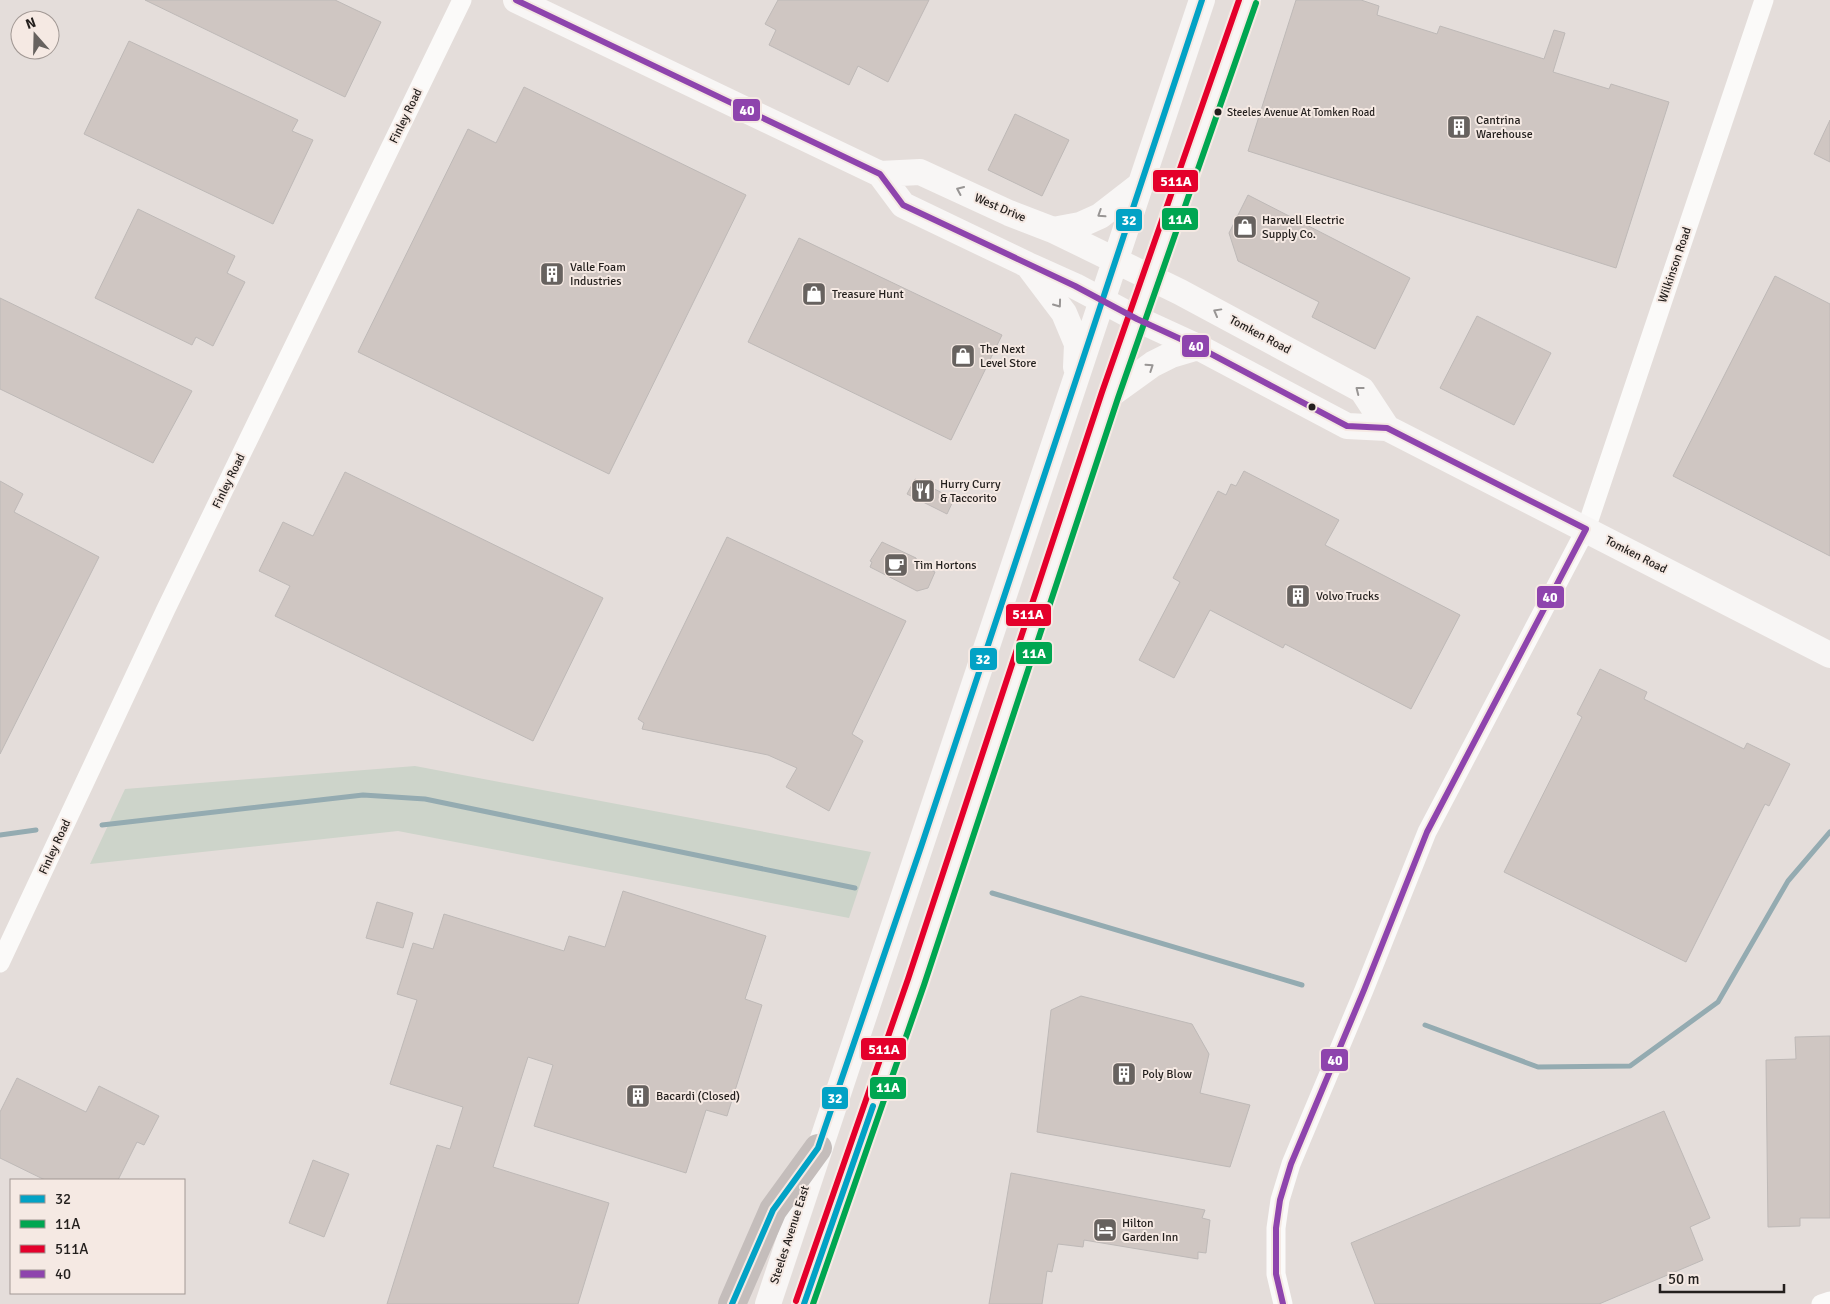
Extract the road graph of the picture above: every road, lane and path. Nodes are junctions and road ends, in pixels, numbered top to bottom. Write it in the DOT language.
graph roads {
  1 [pos="462,0"];
  2 [pos="516,0"];
  3 [pos="1202,0"];
  4 [pos="1248,0"];
  5 [pos="1764,0"];
  6 [pos="880,174"];
  7 [pos="1140,185"];
  8 [pos="1052,230"];
  9 [pos="1116,260"];
  10 [pos="1028,265"];
  11 [pos="1152,278"];
  12 [pos="1103,300"];
  13 [pos="1137,319"];
  14 [pos="1198,347"];
  15 [pos="1074,383"];
  16 [pos="1110,395"];
  17 [pos="1388,428"];
  18 [pos="1586,529"];
  19 [pos="1830,655"];
  20 [pos="0,963"];
  21 [pos="818,1148"];
  22 [pos="1830,1300"];
  23 [pos="732,1304"];
  24 [pos="768,1304"];
  25 [pos="804,1304"];
  26 [pos="1283,1304"];
  27 [pos="1821,1304"];
  1 -- 20 [label="street, Finley Road"];
  2 -- 6 [label="main road, West Drive"];
  3 -- 7 [label="main road, Steeles Avenue East"];
  4 -- 11 [label="main road"];
  5 -- 18 [label="street, Wilkinson Road"];
  8 -- 6 [label="main road, West Drive, one-way"];
  6 -- 10 [label="main road, West Drive"];
  7 -- 8 [label="main road, one-way"];
  7 -- 9 [label="main road, Steeles Avenue East"];
  8 -- 9 [label="main road, West Drive"];
  9 -- 11 [label="main road, Tomken Road"];
  9 -- 12 [label="main road, Steeles Avenue East"];
  10 -- 12 [label="main road, West Drive"];
  10 -- 15 [label="main road, one-way"];
  11 -- 13 [label="main road"];
  17 -- 11 [label="main road, Tomken Road, one-way"];
  12 -- 13 [label="main road, Tomken Road"];
  12 -- 15 [label="main road, Steeles Avenue East"];
  13 -- 14 [label="main road, Tomken Road"];
  13 -- 16 [label="main road"];
  16 -- 14 [label="main road, one-way"];
  14 -- 17 [label="main road, Tomken Road"];
  15 -- 21 [label="main road, Steeles Avenue East"];
  16 -- 25 [label="main road"];
  17 -- 18 [label="main road, Tomken Road"];
  18 -- 19 [label="main road, Tomken Road"];
  18 -- 26 [label="street, Wilkinson Road"];
  21 -- 23 [label="highway"];
  21 -- 24 [label="main road, Steeles Avenue East"];
  22 -- 27 [label="street"];
}
